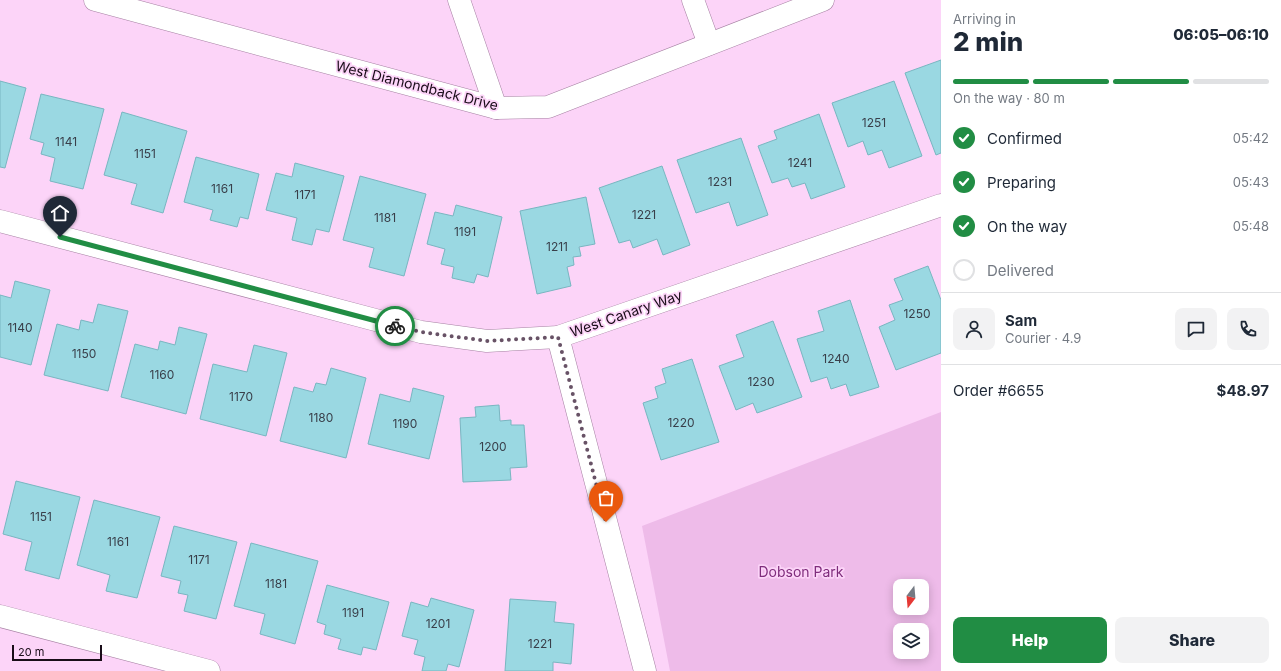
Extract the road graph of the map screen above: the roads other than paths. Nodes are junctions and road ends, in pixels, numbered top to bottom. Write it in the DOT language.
graph roads {
  1 [pos="95,0"];
  2 [pos="459,0"];
  3 [pos="693,0"];
  4 [pos="823,0"];
  5 [pos="709,44"];
  6 [pos="496,108"];
  7 [pos="941,205"];
  8 [pos="0,221"];
  9 [pos="558,337"];
  10 [pos="0,616"];
  11 [pos="209,671"];
  12 [pos="645,671"];
  1 -- 6 [label="street, West Diamondback Drive"];
  2 -- 6 [label="street"];
  3 -- 5 [label="street"];
  4 -- 5 [label="street, West Diamondback Drive"];
  5 -- 6 [label="street, West Diamondback Drive"];
  7 -- 9 [label="street, West Canary Way"];
  8 -- 9 [label="street, West Canary Way"];
  9 -- 12 [label="street"];
  10 -- 11 [label="street"];
}
